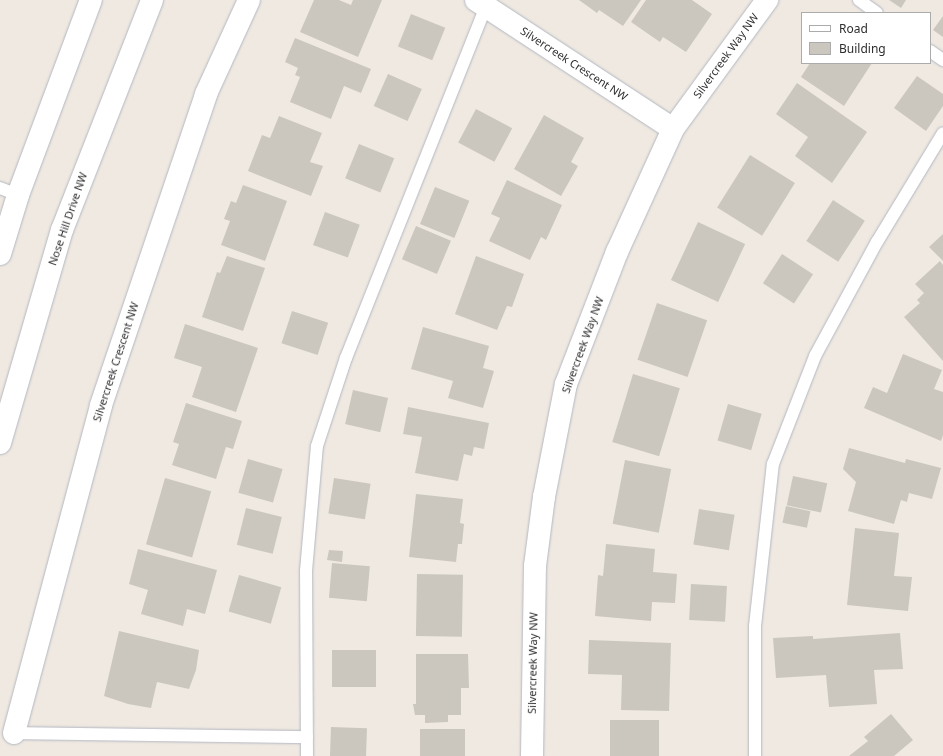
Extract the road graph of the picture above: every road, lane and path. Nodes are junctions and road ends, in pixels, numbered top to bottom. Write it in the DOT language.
graph roads {
  1 [pos="90,0"];
  2 [pos="152,0"];
  3 [pos="250,0"];
  4 [pos="766,0"];
  5 [pos="859,0"];
  6 [pos="481,3"];
  7 [pos="876,12"];
  8 [pos="931,52"];
  9 [pos="943,60"];
  10 [pos="673,129"];
  11 [pos="943,133"];
  12 [pos="9,191"];
  13 [pos="0,254"];
  14 [pos="0,443"];
  15 [pos="14,734"];
  16 [pos="307,736"];
  17 [pos="307,756"];
  18 [pos="532,756"];
  19 [pos="755,756"];
  1 -- 12 [label="street"];
  2 -- 14 [label="street, Nose Hill Drive NW"];
  3 -- 15 [label="street, Silvercreek Crescent NW"];
  4 -- 10 [label="street, Silvercreek Way NW"];
  5 -- 7 [label="lane"];
  6 -- 10 [label="street, Silvercreek Crescent NW"];
  6 -- 16 [label="lane"];
  8 -- 9 [label="lane"];
  10 -- 18 [label="street, Silvercreek Way NW"];
  11 -- 19 [label="lane"];
  12 -- 13 [label="street"];
  15 -- 16 [label="lane"];
  16 -- 17 [label="lane"];
}
